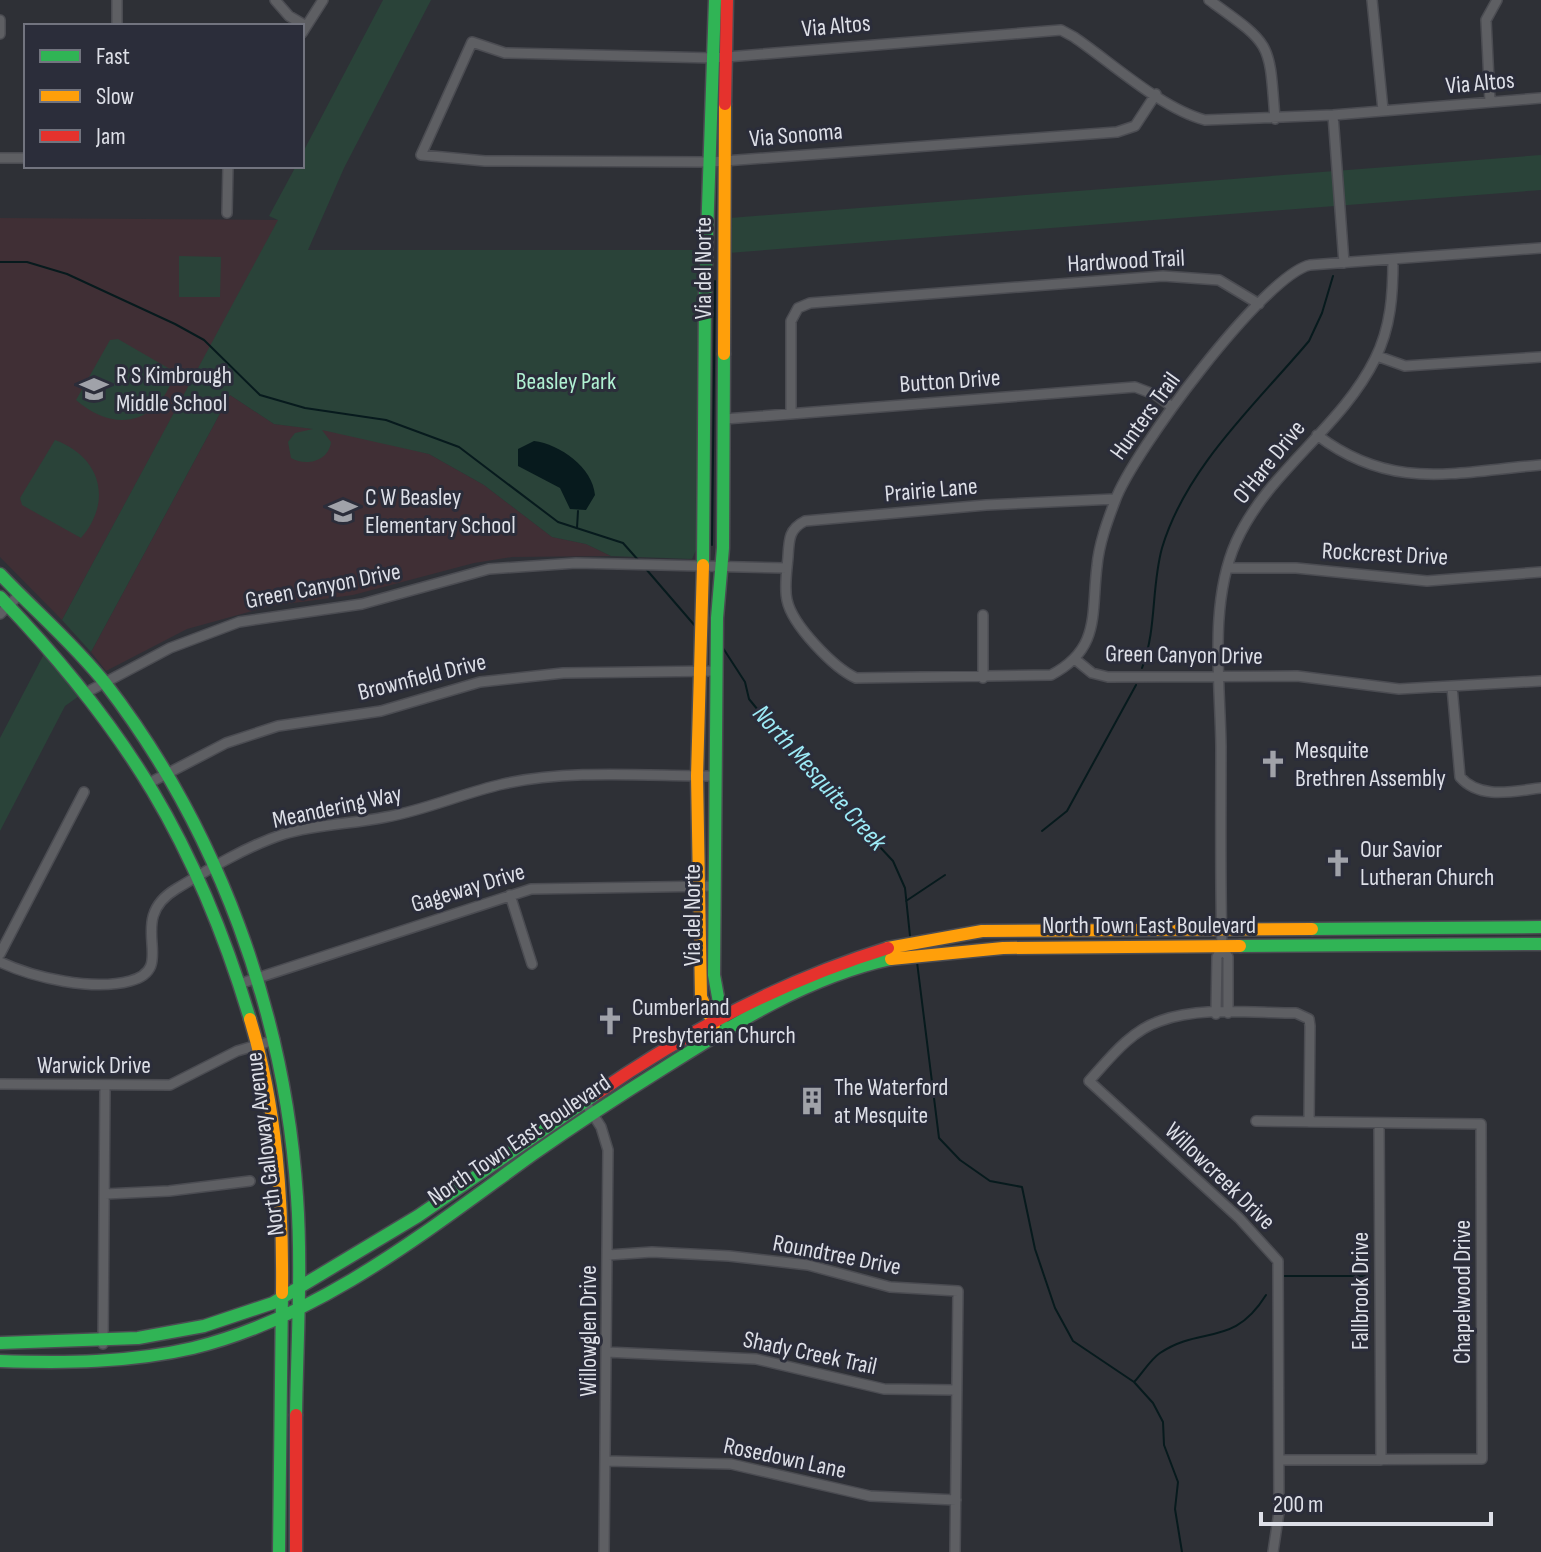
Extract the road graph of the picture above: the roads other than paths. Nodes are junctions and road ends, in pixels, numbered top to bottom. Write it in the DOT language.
graph roads {
  1 [pos="117,0"];
  2 [pos="275,0"];
  3 [pos="323,0"];
  4 [pos="715,0"];
  5 [pos="727,0"];
  6 [pos="1209,0"];
  7 [pos="1372,0"];
  8 [pos="1497,0"];
  9 [pos="0,20"];
  10 [pos="117,24"];
  11 [pos="298,24"];
  12 [pos="304,30"];
  13 [pos="0,34"];
  14 [pos="721,57"];
  15 [pos="1156,94"];
  16 [pos="1541,98"];
  17 [pos="1490,102"];
  18 [pos="1383,110"];
  19 [pos="1333,115"];
  20 [pos="1275,119"];
  21 [pos="421,155"];
  22 [pos="0,158"];
  23 [pos="24,158"];
  24 [pos="725,161"];
  25 [pos="711,162"];
  26 [pos="228,168"];
  27 [pos="227,213"];
  28 [pos="1541,248"];
  29 [pos="1393,259"];
  30 [pos="1344,263"];
  31 [pos="1259,304"];
  32 [pos="1377,356"];
  33 [pos="1541,357"];
  34 [pos="1172,407"];
  35 [pos="791,413"];
  36 [pos="725,419"];
  37 [pos="1317,435"];
  38 [pos="1541,465"];
  39 [pos="1115,499"];
  40 [pos="703,566"];
  41 [pos="721,566"];
  42 [pos="787,568"];
  43 [pos="1227,568"];
  44 [pos="1541,572"];
  45 [pos="0,574"];
  46 [pos="20,594"];
  47 [pos="3,605"];
  48 [pos="983,615"];
  49 [pos="1076,660"];
  50 [pos="716,671"];
  51 [pos="702,672"];
  52 [pos="1220,676"];
  53 [pos="983,678"];
  54 [pos="1541,681"];
  55 [pos="104,682"];
  56 [pos="1452,687"];
  57 [pos="89,691"];
  58 [pos="166,774"];
  59 [pos="697,776"];
  60 [pos="715,776"];
  61 [pos="151,782"];
  62 [pos="1541,788"];
  63 [pos="84,792"];
  64 [pos="216,869"];
  65 [pos="202,877"];
  66 [pos="697,886"];
  67 [pos="715,886"];
  68 [pos="510,895"];
  69 [pos="1541,927"];
  70 [pos="1369,928"];
  71 [pos="1221,929"];
  72 [pos="1541,944"];
  73 [pos="1370,946"];
  74 [pos="1222,947"];
  75 [pos="0,954"];
  76 [pos="887,954"];
  77 [pos="0,962"];
  78 [pos="831,963"];
  79 [pos="532,964"];
  80 [pos="838,975"];
  81 [pos="258,977"];
  82 [pos="242,983"];
  83 [pos="1228,1013"];
  84 [pos="1216,1014"];
  85 [pos="716,1017"];
  86 [pos="722,1031"];
  87 [pos="275,1040"];
  88 [pos="258,1045"];
  89 [pos="0,1084"];
  90 [pos="105,1087"];
  91 [pos="585,1102"];
  92 [pos="594,1114"];
  93 [pos="1256,1121"];
  94 [pos="1309,1122"];
  95 [pos="1379,1123"];
  96 [pos="293,1157"];
  97 [pos="279,1159"];
  98 [pos="250,1181"];
  99 [pos="459,1189"];
  100 [pos="105,1194"];
  101 [pos="468,1201"];
  102 [pos="390,1234"];
  103 [pos="399,1246"];
  104 [pos="608,1255"];
  105 [pos="298,1288"];
  106 [pos="282,1299"];
  107 [pos="297,1309"];
  108 [pos="280,1315"];
  109 [pos="168,1336"];
  110 [pos="0,1343"];
  111 [pos="28,1343"];
  112 [pos="103,1344"];
  113 [pos="172,1352"];
  114 [pos="606,1352"];
  115 [pos="0,1361"];
  116 [pos="28,1362"];
  117 [pos="957,1390"];
  118 [pos="280,1449"];
  119 [pos="295,1449"];
  120 [pos="1279,1460"];
  121 [pos="1381,1460"];
  122 [pos="606,1461"];
  123 [pos="956,1500"];
  124 [pos="279,1552"];
  125 [pos="296,1552"];
  126 [pos="604,1552"];
  127 [pos="955,1552"];
  128 [pos="1273,1552"];
  1 -- 10 [label="street"];
  2 -- 11 [label="street"];
  3 -- 12 [label="street"];
  4 -- 14 [label="main road, Via del Norte"];
  5 -- 14 [label="main road, Via del Norte"];
  6 -- 20 [label="street"];
  7 -- 18 [label="street"];
  8 -- 17 [label="street"];
  9 -- 13 [label="street"];
  14 -- 15 [label="street, Via Altos"];
  14 -- 21 [label="street, Via Altos"];
  14 -- 24 [label="main road, Via del Norte"];
  14 -- 25 [label="main road, Via del Norte"];
  15 -- 20 [label="street, Via Altos"];
  15 -- 24 [label="street, Via Sonoma"];
  16 -- 17 [label="street, Via Altos"];
  17 -- 18 [label="street, Via Altos"];
  18 -- 19 [label="street, Via Altos"];
  19 -- 20 [label="street, Via Altos"];
  19 -- 30 [label="street"];
  21 -- 25 [label="street, Via Sonoma"];
  22 -- 23 [label="street"];
  24 -- 25 [label="street, Via Sonoma"];
  24 -- 36 [label="main road, Via del Norte"];
  25 -- 40 [label="main road, Via del Norte"];
  26 -- 27 [label="street"];
  28 -- 29 [label="street"];
  29 -- 30 [label="street"];
  29 -- 32 [label="street, O'Hare Drive"];
  30 -- 31 [label="street"];
  31 -- 34 [label="street, Hunters Trail"];
  31 -- 35 [label="street, Hardwood Trail"];
  32 -- 33 [label="street"];
  32 -- 37 [label="street, O'Hare Drive"];
  34 -- 35 [label="street, Button Drive"];
  34 -- 39 [label="street, Hunters Trail"];
  35 -- 36 [label="street, Button Drive"];
  36 -- 41 [label="main road, Via del Norte"];
  37 -- 38 [label="street"];
  37 -- 43 [label="street, O'Hare Drive"];
  39 -- 42 [label="street, Prairie Lane"];
  39 -- 49 [label="street, Hunters Trail"];
  40 -- 41 [label="street"];
  40 -- 51 [label="main road, Via del Norte"];
  40 -- 55 [label="street, Green Canyon Drive"];
  41 -- 42 [label="street"];
  41 -- 50 [label="main road, Via del Norte"];
  42 -- 53 [label="street, Green Canyon Drive"];
  43 -- 44 [label="street, Rockcrest Drive"];
  43 -- 52 [label="street, O'Hare Drive"];
  45 -- 46 [label="main road, North Galloway Avenue"];
  46 -- 47 [label="street"];
  46 -- 55 [label="main road, North Galloway Avenue"];
  47 -- 57 [label="main road, North Galloway Avenue"];
  48 -- 53 [label="street"];
  49 -- 52 [label="street, Green Canyon Drive"];
  49 -- 53 [label="street, Green Canyon Drive"];
  50 -- 51 [label="street, Brownfield Drive"];
  50 -- 60 [label="main road, Via del Norte"];
  51 -- 58 [label="street, Brownfield Drive"];
  51 -- 59 [label="main road, Via del Norte"];
  52 -- 56 [label="street, Green Canyon Drive"];
  52 -- 71 [label="street, O'Hare Drive"];
  54 -- 56 [label="street, Green Canyon Drive"];
  55 -- 57 [label="street, Green Canyon Drive"];
  55 -- 58 [label="main road, North Galloway Avenue"];
  56 -- 62 [label="street"];
  57 -- 61 [label="main road, North Galloway Avenue"];
  58 -- 61 [label="street, Brownfield Drive"];
  58 -- 64 [label="main road, North Galloway Avenue"];
  59 -- 60 [label="street, Meandering Way"];
  59 -- 64 [label="street, Meandering Way"];
  59 -- 66 [label="main road, Via del Norte"];
  60 -- 67 [label="main road, Via del Norte"];
  61 -- 65 [label="main road, North Galloway Avenue"];
  63 -- 75 [label="street"];
  64 -- 65 [label="street, Meandering Way"];
  64 -- 81 [label="main road, North Galloway Avenue"];
  65 -- 77 [label="street, Meandering Way"];
  65 -- 82 [label="main road, North Galloway Avenue"];
  66 -- 67 [label="street, Gageway Drive"];
  66 -- 68 [label="street, Gageway Drive"];
  66 -- 85 [label="main road, Via del Norte"];
  67 -- 85 [label="main road, Via del Norte"];
  68 -- 79 [label="street"];
  68 -- 81 [label="street, Gageway Drive"];
  69 -- 70 [label="main road, North Town East Boulevard"];
  70 -- 71 [label="main road, North Town East Boulevard"];
  70 -- 73 [label="main road"];
  71 -- 74 [label="street, O'Hare Drive"];
  71 -- 76 [label="main road, North Town East Boulevard"];
  72 -- 73 [label="main road, North Town East Boulevard"];
  73 -- 74 [label="main road, North Town East Boulevard"];
  74 -- 76 [label="main road, North Town East Boulevard"];
  74 -- 83 [label="street"];
  74 -- 84 [label="street"];
  76 -- 78 [label="main road, North Town East Boulevard"];
  76 -- 80 [label="main road, North Town East Boulevard"];
  78 -- 80 [label="main road"];
  78 -- 85 [label="main road, North Town East Boulevard"];
  80 -- 86 [label="main road, North Town East Boulevard"];
  81 -- 82 [label="street, Gageway Drive"];
  81 -- 87 [label="main road, North Galloway Avenue"];
  82 -- 88 [label="main road, North Galloway Avenue"];
  83 -- 84 [label="street"];
  83 -- 94 [label="street"];
  84 -- 120 [label="street, Willowcreek Drive"];
  85 -- 86 [label="main road, Via del Norte"];
  85 -- 91 [label="main road, North Town East Boulevard"];
  86 -- 92 [label="main road, North Town East Boulevard"];
  87 -- 88 [label="street, Warwick Drive"];
  87 -- 96 [label="main road, North Galloway Avenue"];
  88 -- 90 [label="street, Warwick Drive"];
  88 -- 97 [label="main road, North Galloway Avenue"];
  89 -- 90 [label="street, Warwick Drive"];
  90 -- 100 [label="street"];
  91 -- 92 [label="street, Willowglen Drive"];
  91 -- 99 [label="main road, North Town East Boulevard"];
  92 -- 101 [label="main road, North Town East Boulevard"];
  92 -- 104 [label="street, Willowglen Drive"];
  93 -- 94 [label="street"];
  94 -- 95 [label="street"];
  95 -- 121 [label="street, Fallbrook Drive"];
  95 -- 121 [label="street, Chapelwood Drive"];
  96 -- 97 [label="main road"];
  96 -- 105 [label="main road, North Galloway Avenue"];
  97 -- 106 [label="main road, North Galloway Avenue"];
  98 -- 100 [label="street"];
  99 -- 101 [label="main road"];
  99 -- 102 [label="main road, North Town East Boulevard"];
  100 -- 112 [label="street"];
  101 -- 103 [label="main road, North Town East Boulevard"];
  102 -- 103 [label="main road"];
  102 -- 105 [label="main road, North Town East Boulevard"];
  103 -- 107 [label="main road, North Town East Boulevard"];
  104 -- 114 [label="street, Willowglen Drive"];
  104 -- 117 [label="street, Roundtree Drive"];
  105 -- 106 [label="main road, North Town East Boulevard"];
  105 -- 107 [label="main road, North Galloway Avenue"];
  106 -- 108 [label="main road, North Galloway Avenue"];
  106 -- 109 [label="main road, North Town East Boulevard"];
  107 -- 108 [label="main road, North Town East Boulevard"];
  107 -- 119 [label="main road, North Galloway Avenue"];
  108 -- 113 [label="main road, North Town East Boulevard"];
  108 -- 118 [label="main road, North Galloway Avenue"];
  109 -- 112 [label="main road, North Town East Boulevard"];
  109 -- 113 [label="main road"];
  110 -- 111 [label="main road, North Town East Boulevard"];
  111 -- 112 [label="main road, North Town East Boulevard"];
  111 -- 116 [label="main road"];
  113 -- 116 [label="main road, North Town East Boulevard"];
  114 -- 117 [label="street, Shady Creek Trail"];
  114 -- 122 [label="street, Willowglen Drive"];
  115 -- 116 [label="main road, North Town East Boulevard"];
  117 -- 123 [label="street"];
  118 -- 119 [label="main road"];
  118 -- 124 [label="main road, North Galloway Avenue"];
  119 -- 125 [label="main road, North Galloway Avenue"];
  120 -- 121 [label="street"];
  120 -- 128 [label="street, Willowcreek Drive"];
  122 -- 123 [label="street, Rosedown Lane"];
  122 -- 126 [label="street, Willowglen Drive"];
  123 -- 127 [label="street"];
}
